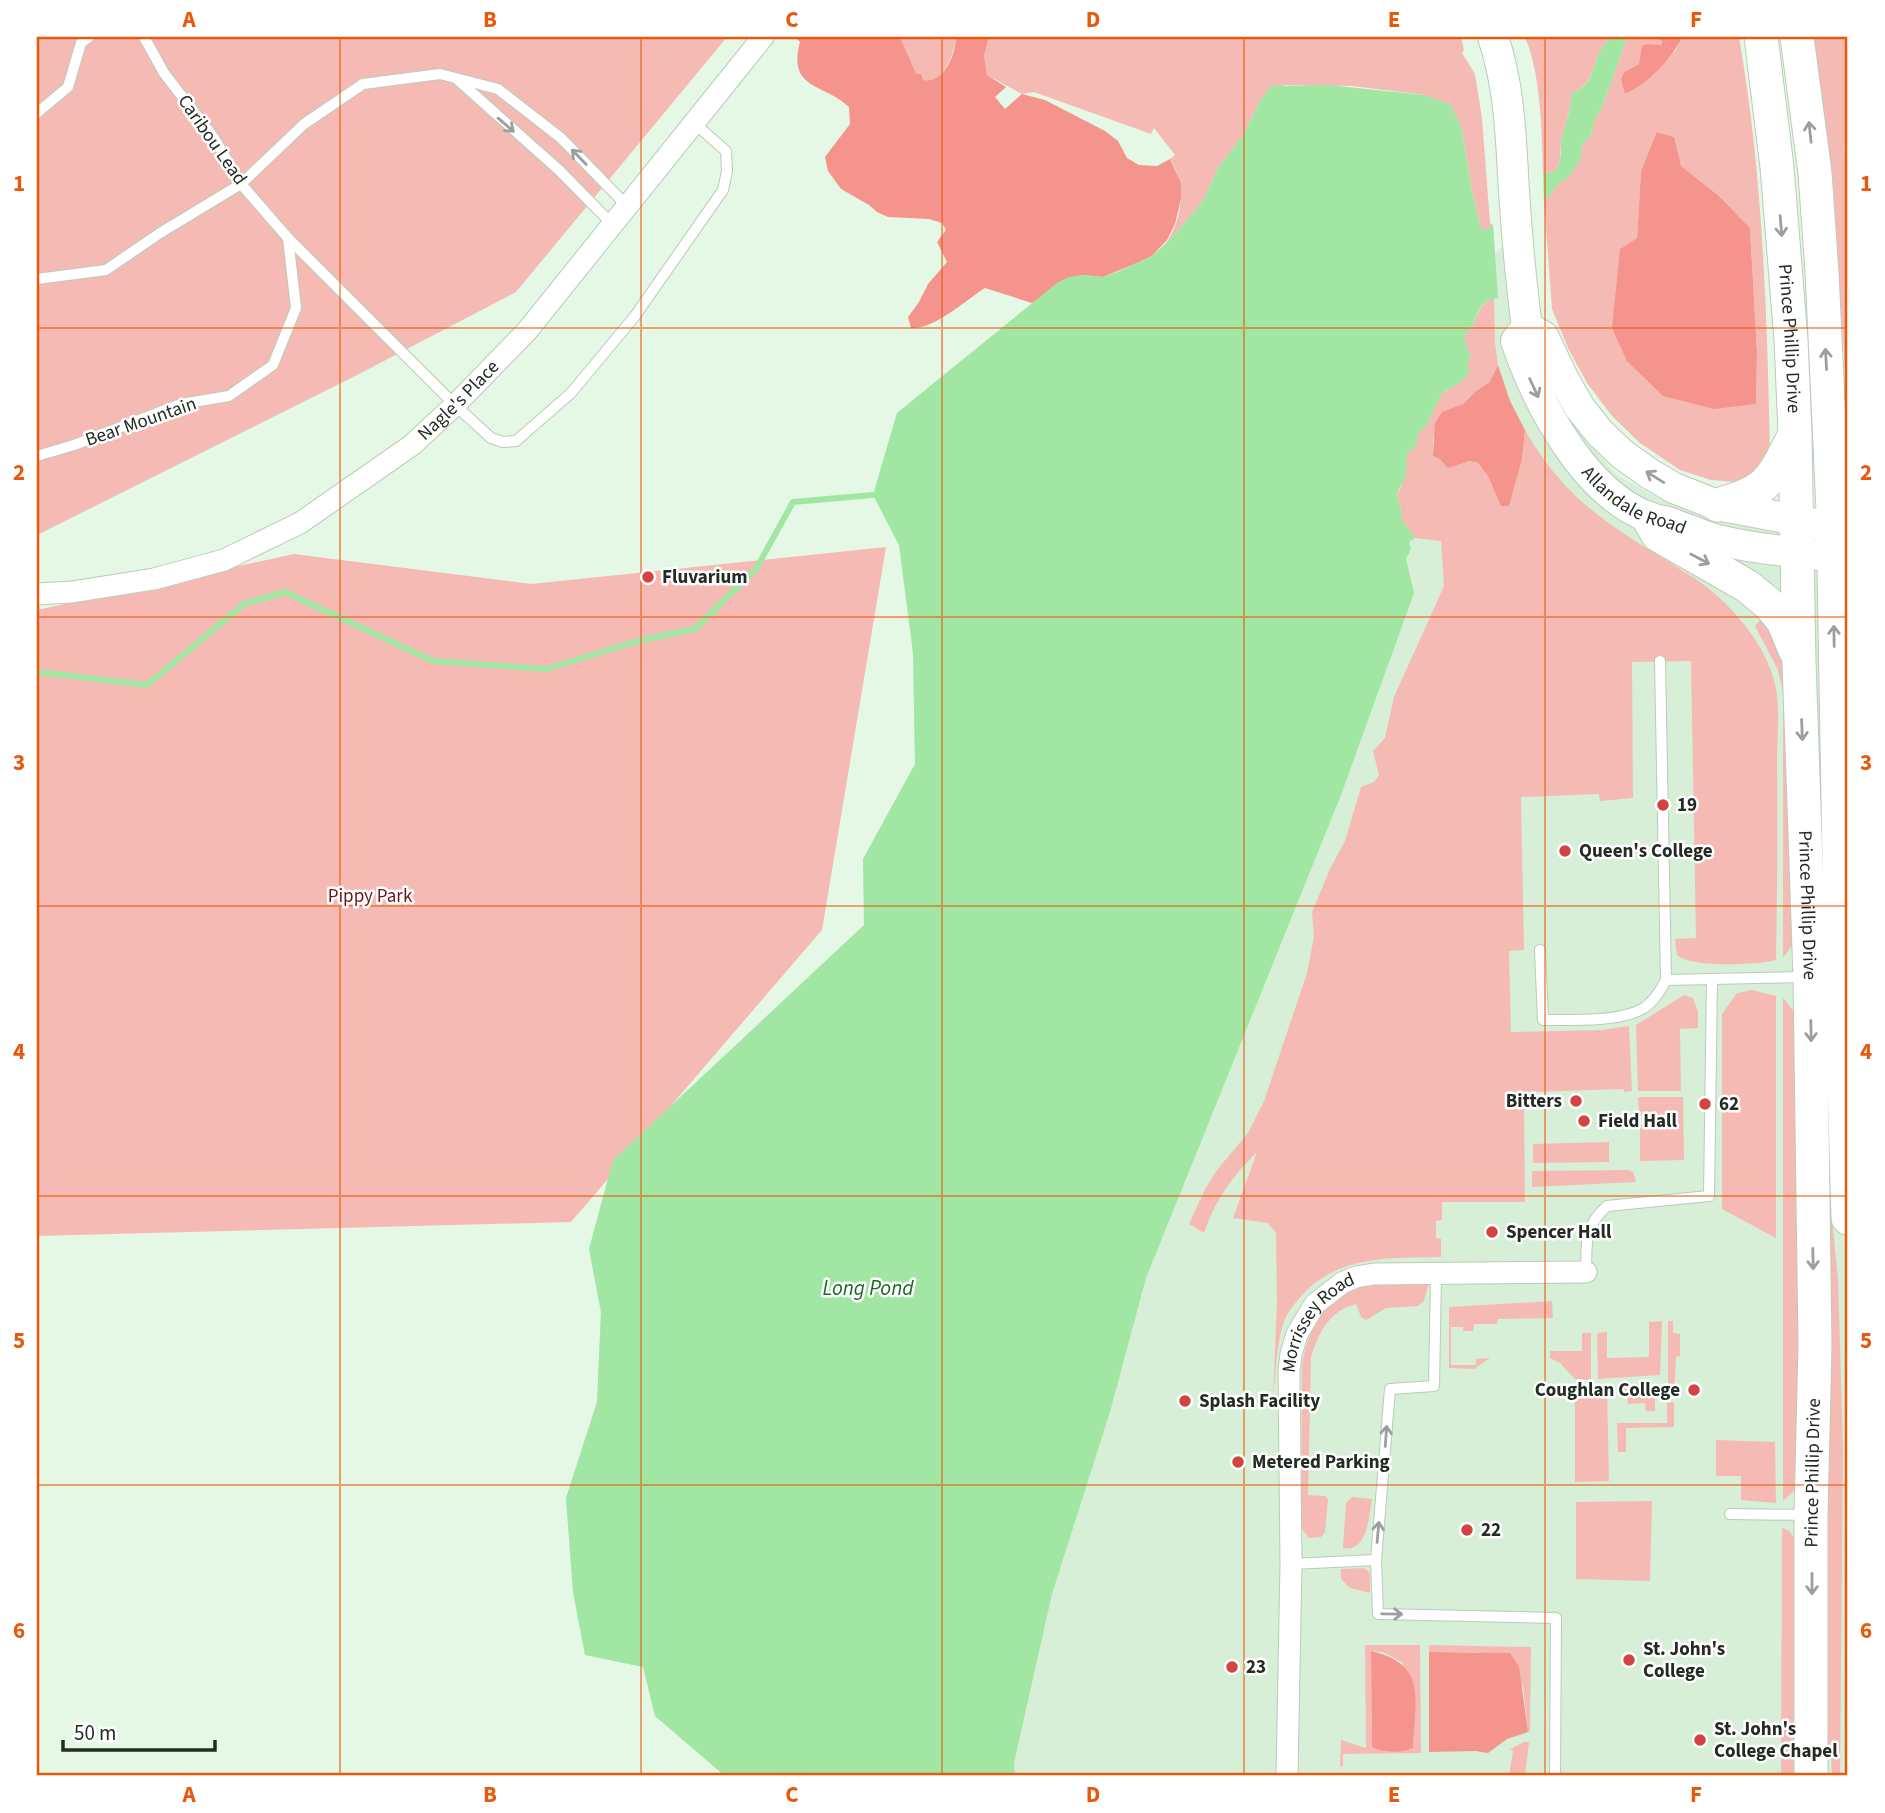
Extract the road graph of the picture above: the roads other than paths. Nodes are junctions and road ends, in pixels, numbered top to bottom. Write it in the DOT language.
graph roads {
  1 [pos="89,37"];
  2 [pos="144,37"];
  3 [pos="763,37"];
  4 [pos="1493,37"];
  5 [pos="1761,37"];
  6 [pos="1797,37"];
  7 [pos="456,78"];
  8 [pos="37,113"];
  9 [pos="694,123"];
  10 [pos="241,184"];
  11 [pos="627,206"];
  12 [pos="612,224"];
  13 [pos="288,239"];
  14 [pos="37,279"];
  15 [pos="1527,327"];
  16 [pos="455,405"];
  17 [pos="1829,427"];
  18 [pos="1796,433"];
  19 [pos="37,456"];
  20 [pos="1848,467"];
  21 [pos="1717,505"];
  22 [pos="1648,518"];
  23 [pos="1797,537"];
  24 [pos="1841,543"];
  25 [pos="37,594"];
  26 [pos="1660,661"];
  27 [pos="1800,662"];
  28 [pos="1540,950"];
  29 [pos="1830,971"];
  30 [pos="1712,979"];
  31 [pos="1666,980"];
  32 [pos="1848,1218"];
  33 [pos="1586,1272"];
  34 [pos="1436,1274"];
  35 [pos="1730,1514"];
  36 [pos="1811,1516"];
  37 [pos="1376,1560"];
  38 [pos="1291,1564"];
  39 [pos="1555,1774"];
  40 [pos="1287,1776"];
  41 [pos="1811,1776"];
  1 -- 8 [label="lane"];
  2 -- 10 [label="lane, Caribou Lead"];
  3 -- 9 [label="street, Nagle's Place"];
  4 -- 15 [label="main road, Allandale Road"];
  5 -- 18 [label="main road, Prince Phillip Drive, one-way"];
  17 -- 6 [label="main road, Prince Phillip Drive, one-way"];
  7 -- 10 [label="lane"];
  11 -- 7 [label="lane, one-way"];
  7 -- 12 [label="lane, one-way"];
  9 -- 11 [label="street, Nagle's Place"];
  9 -- 16 [label="lane, Caribou Lead"];
  10 -- 13 [label="lane, Caribou Lead"];
  10 -- 14 [label="lane"];
  11 -- 12 [label="street, Nagle's Place"];
  12 -- 16 [label="street, Nagle's Place"];
  13 -- 16 [label="lane, Caribou Lead"];
  13 -- 19 [label="lane, Bear Mountain"];
  21 -- 15 [label="main road, Allandale Road, one-way"];
  15 -- 22 [label="main road, Allandale Road, one-way"];
  16 -- 25 [label="street, Nagle's Place"];
  17 -- 20 [label="main road"];
  17 -- 24 [label="main road, Prince Phillip Drive"];
  18 -- 21 [label="main road"];
  18 -- 23 [label="main road, Prince Phillip Drive"];
  21 -- 23 [label="main road, Allandale Road"];
  22 -- 23 [label="main road, Allandale Road"];
  22 -- 27 [label="main road, one-way"];
  23 -- 24 [label="main road, Allandale Road"];
  23 -- 27 [label="main road, Prince Phillip Drive"];
  29 -- 24 [label="main road, Prince Phillip Drive, one-way"];
  26 -- 31 [label="lane"];
  27 -- 29 [label="main road, Prince Phillip Drive, one-way"];
  28 -- 31 [label="lane"];
  29 -- 30 [label="lane"];
  29 -- 32 [label="main road, Prince Phillip Drive"];
  29 -- 36 [label="main road, Prince Phillip Drive, one-way"];
  30 -- 31 [label="lane"];
  30 -- 33 [label="lane"];
  33 -- 34 [label="street, Morrissey Road"];
  37 -- 34 [label="lane, one-way"];
  34 -- 38 [label="street, Morrissey Road"];
  35 -- 36 [label="lane"];
  36 -- 41 [label="main road, Prince Phillip Drive, one-way"];
  37 -- 38 [label="lane"];
  37 -- 39 [label="lane, one-way"];
  38 -- 40 [label="street, Morrissey Road"];
}
